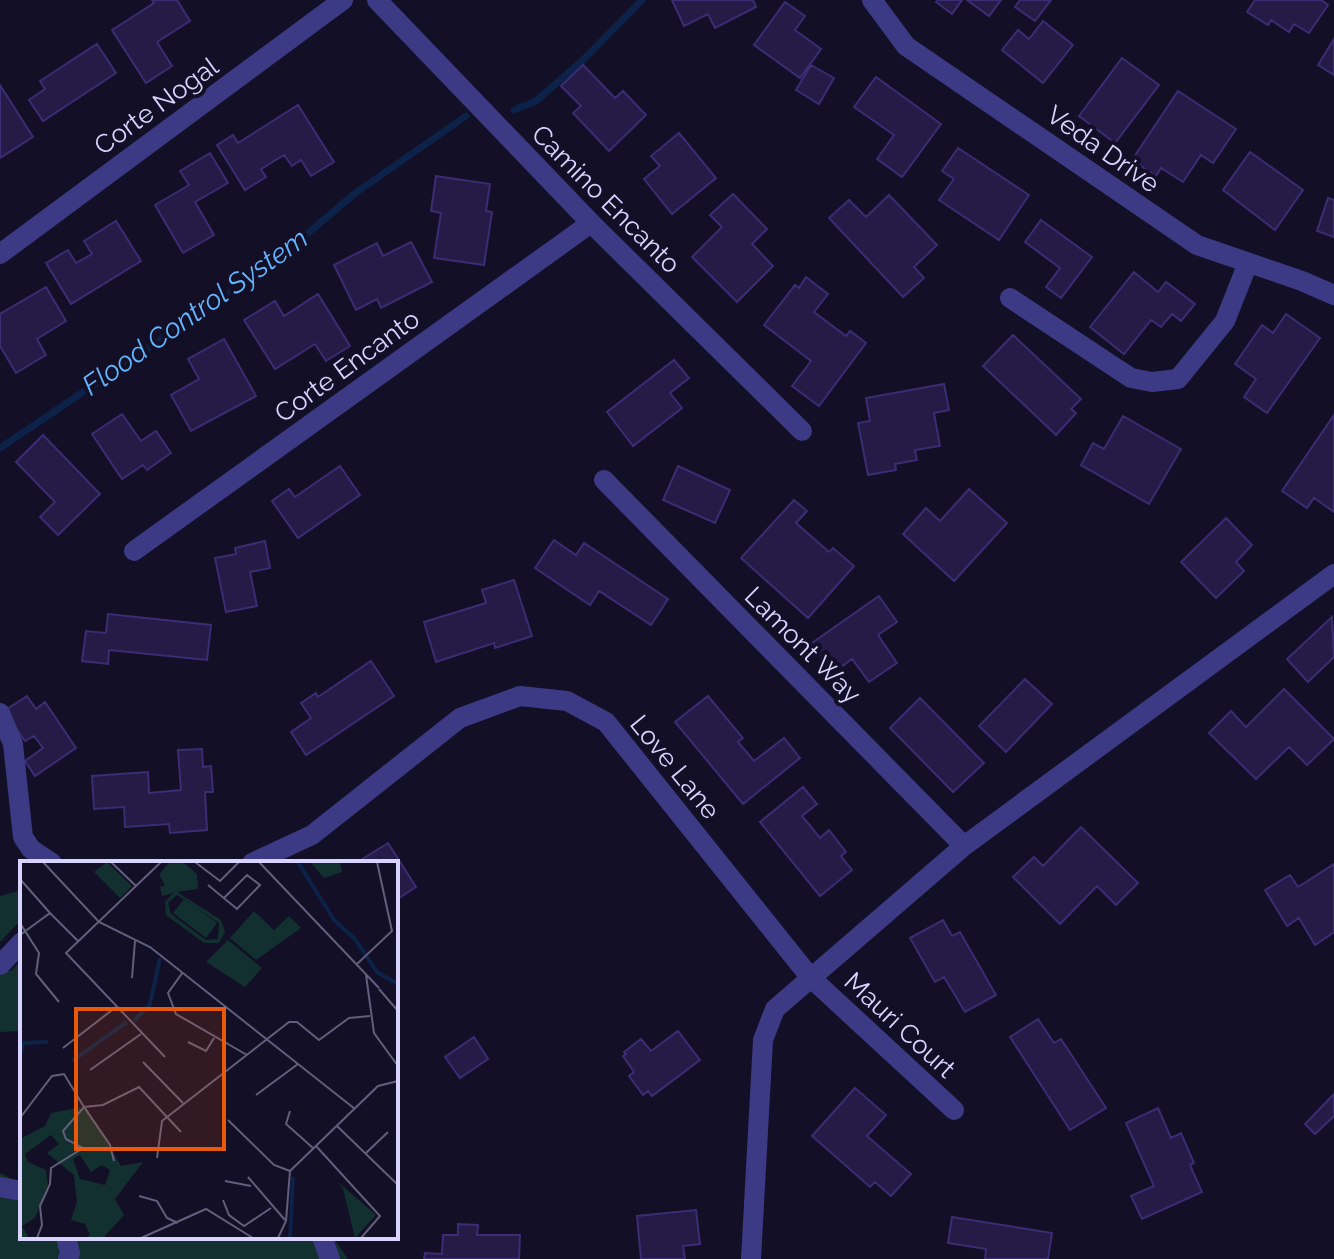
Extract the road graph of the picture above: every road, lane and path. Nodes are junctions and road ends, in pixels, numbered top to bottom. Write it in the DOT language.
graph roads {
  1 [pos="343,0"];
  2 [pos="377,0"];
  3 [pos="872,0"];
  4 [pos="591,223"];
  5 [pos="0,254"];
  6 [pos="1248,263"];
  7 [pos="1334,295"];
  8 [pos="1010,298"];
  9 [pos="802,431"];
  10 [pos="604,480"];
  11 [pos="134,551"];
  12 [pos="1334,574"];
  13 [pos="0,713"];
  14 [pos="964,846"];
  15 [pos="49,861"];
  16 [pos="256,861"];
  17 [pos="20,944"];
  18 [pos="0,965"];
  19 [pos="810,977"];
  20 [pos="954,1110"];
  21 [pos="0,1187"];
  22 [pos="20,1191"];
  23 [pos="66,1239"];
  24 [pos="323,1239"];
  25 [pos="68,1259"];
  26 [pos="330,1259"];
  27 [pos="751,1259"];
  1 -- 5 [label="street, Corte Nogal"];
  2 -- 4 [label="street, Camino Encanto"];
  3 -- 6 [label="street, Veda Drive"];
  4 -- 9 [label="street, Camino Encanto"];
  4 -- 11 [label="street, Corte Encanto"];
  6 -- 7 [label="street, Veda Drive"];
  6 -- 8 [label="street"];
  10 -- 14 [label="street, Lamont Way"];
  12 -- 14 [label="street"];
  13 -- 15 [label="street"];
  14 -- 19 [label="street"];
  16 -- 19 [label="street, Love Lane"];
  17 -- 18 [label="street"];
  19 -- 20 [label="street, Mauri Court"];
  19 -- 27 [label="street"];
  21 -- 22 [label="street"];
  23 -- 25 [label="street"];
  24 -- 26 [label="street"];
}
